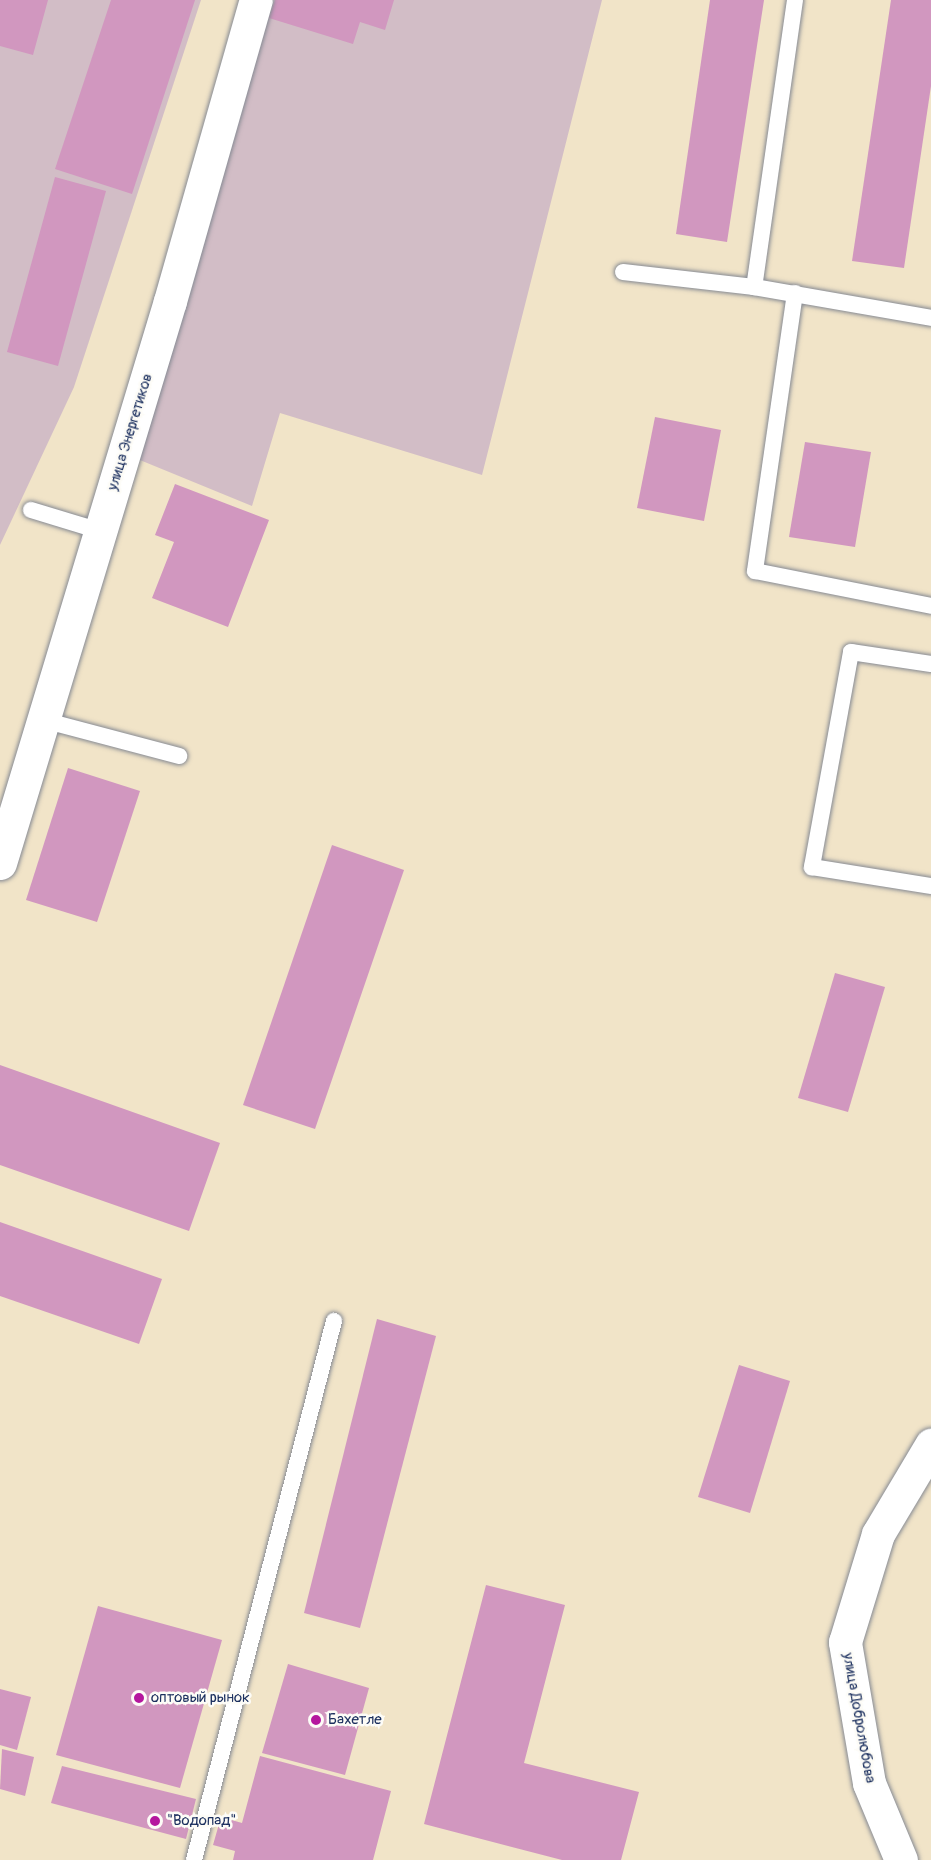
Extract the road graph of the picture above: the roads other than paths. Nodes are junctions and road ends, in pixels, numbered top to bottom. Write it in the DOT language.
graph roads {
  1 [pos="256,0"];
  2 [pos="795,0"];
  3 [pos="623,272"];
  4 [pos="754,287"];
  5 [pos="795,293"];
  6 [pos="931,318"];
  7 [pos="31,510"];
  8 [pos="100,531"];
  9 [pos="931,606"];
  10 [pos="931,664"];
  11 [pos="43,720"];
  12 [pos="179,756"];
  13 [pos="0,863"];
  14 [pos="931,886"];
  15 [pos="334,1321"];
  16 [pos="931,1445"];
  17 [pos="194,1860"];
  18 [pos="901,1860"];
  1 -- 8 [label="street, улица Энергетиков"];
  2 -- 4 [label="lane"];
  3 -- 4 [label="lane"];
  4 -- 5 [label="lane"];
  5 -- 6 [label="lane"];
  5 -- 9 [label="lane"];
  7 -- 8 [label="lane"];
  8 -- 11 [label="street, улица Энергетиков"];
  10 -- 14 [label="lane"];
  11 -- 12 [label="lane"];
  11 -- 13 [label="street, улица Энергетиков"];
  15 -- 17 [label="lane"];
  16 -- 18 [label="street, улица Добролюбова"];
}
